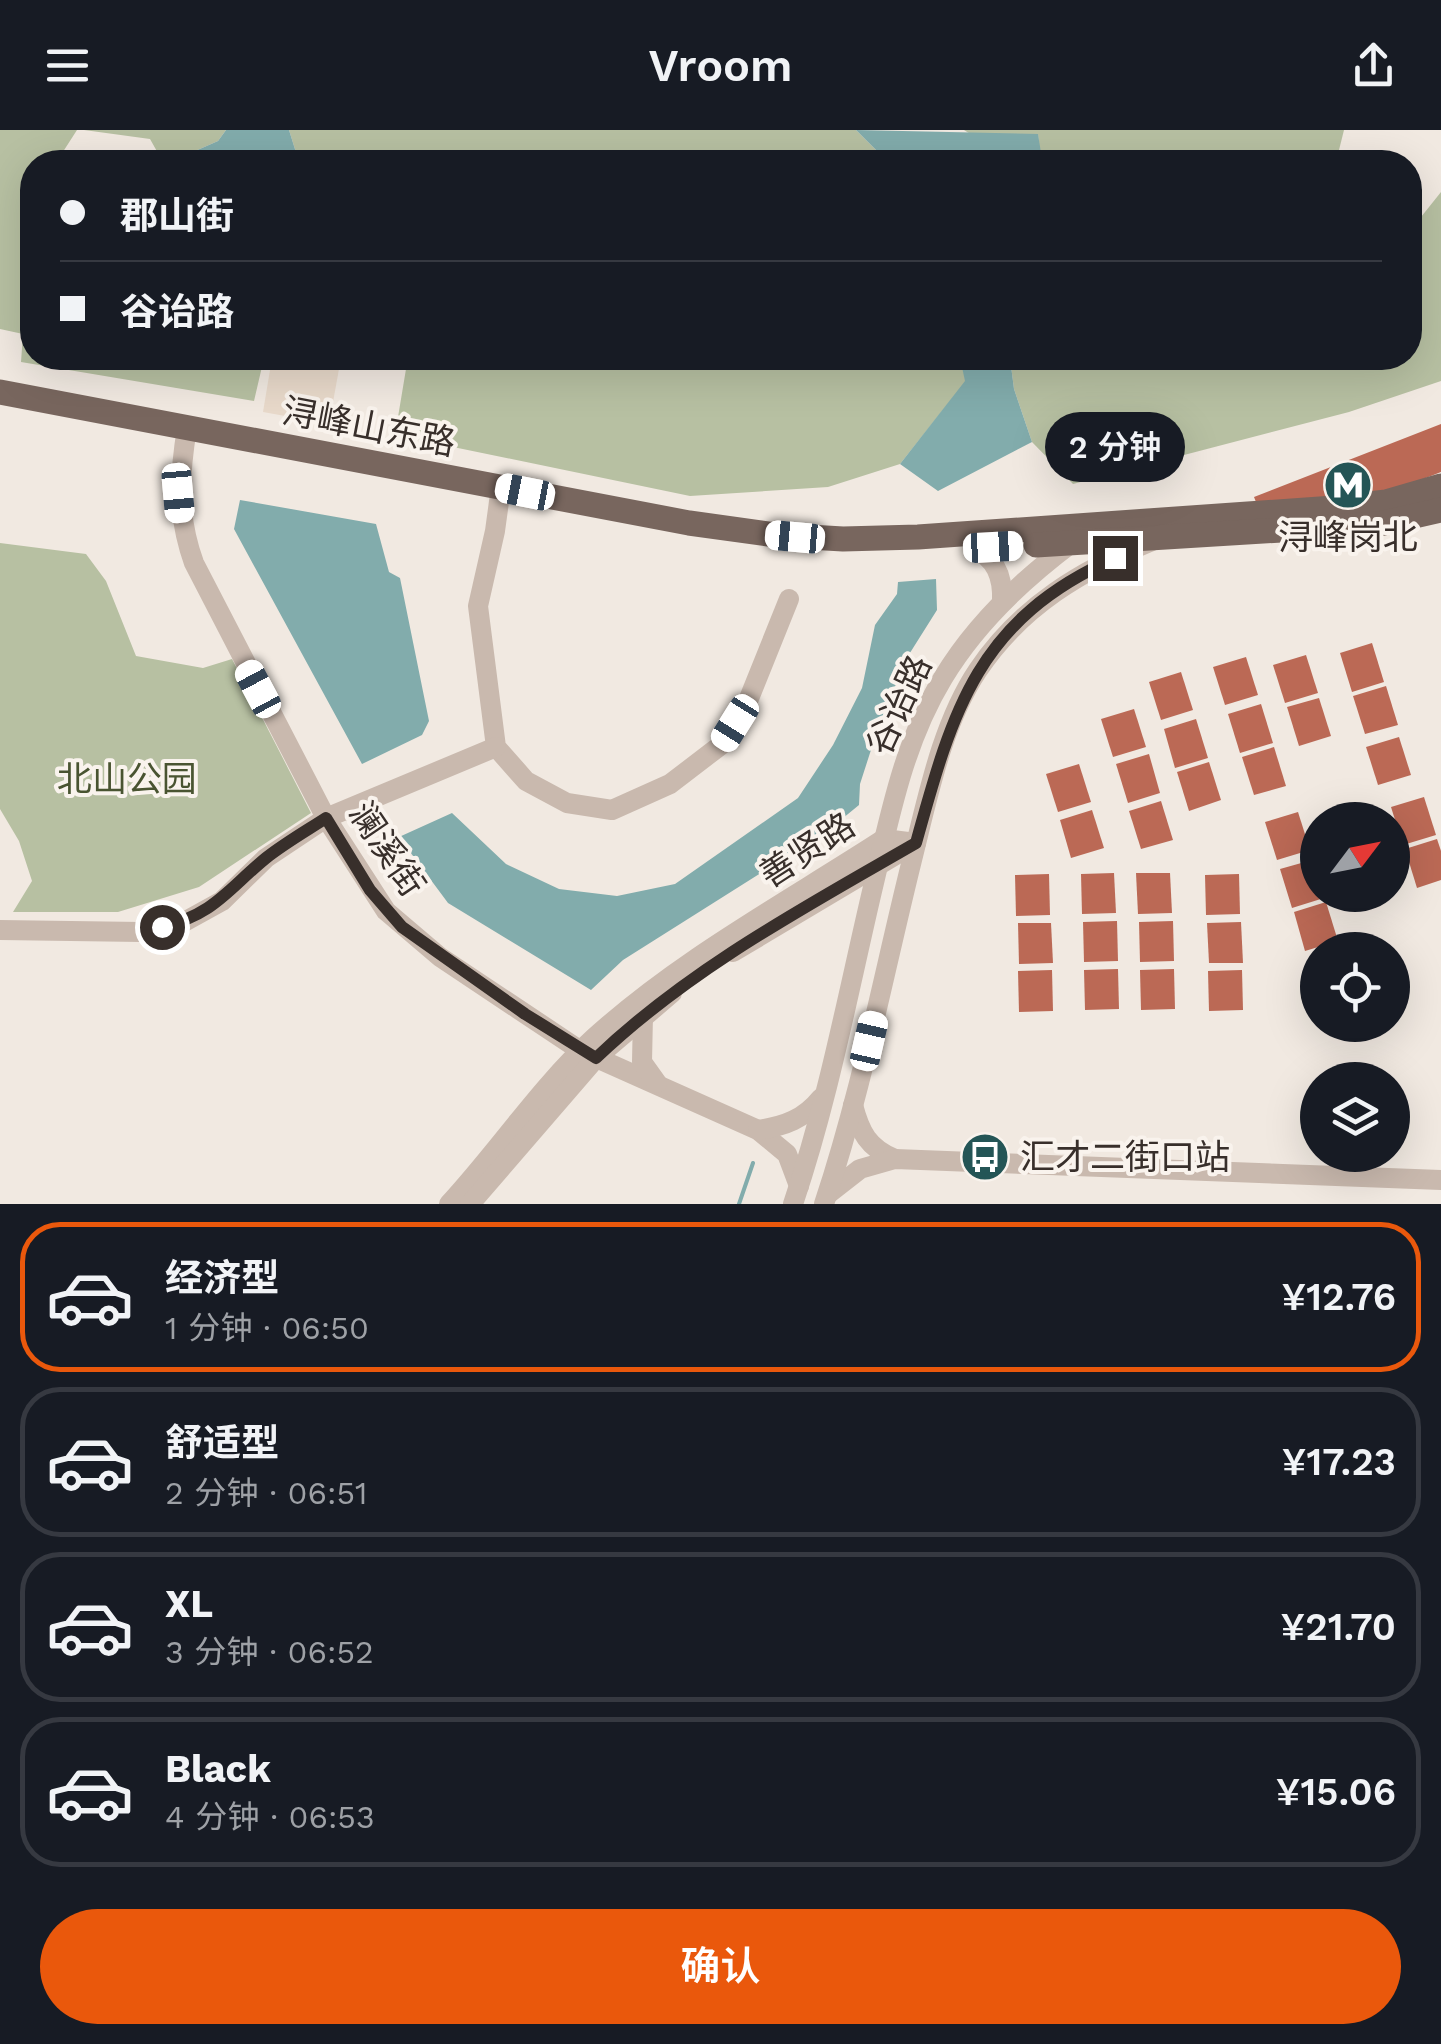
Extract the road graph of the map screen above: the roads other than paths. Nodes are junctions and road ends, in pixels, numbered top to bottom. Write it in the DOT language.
graph roads {
  1 [pos="0,392"];
  2 [pos="0,406"];
  3 [pos="186,436"];
  4 [pos="1441,486"];
  5 [pos="500,495"];
  6 [pos="1441,510"];
  7 [pos="1067,535"];
  8 [pos="1166,536"];
  9 [pos="973,548"];
  10 [pos="1018,586"];
  11 [pos="1058,588"];
  12 [pos="789,598"];
  13 [pos="1002,602"];
  14 [pos="1035,604"];
  15 [pos="496,747"];
  16 [pos="326,818"];
  17 [pos="884,839"];
  18 [pos="916,843"];
  19 [pos="878,865"];
  20 [pos="835,890"];
  21 [pos="866,914"];
  22 [pos="0,930"];
  23 [pos="643,1015"];
  24 [pos="588,1054"];
  25 [pos="658,1085"];
  26 [pos="826,1092"];
  27 [pos="852,1104"];
  28 [pos="758,1130"];
  29 [pos="895,1160"];
  30 [pos="1441,1180"];
  31 [pos="796,1195"];
  32 [pos="826,1200"];
  33 [pos="449,1204"];
  34 [pos="470,1204"];
  1 -- 3 [label="main road, 浔峰山东路"];
  2 -- 3 [label="main road, 浔峰山东路"];
  3 -- 5 [label="main road, 浔峰山东路"];
  3 -- 16 [label="street, 澜溪街"];
  4 -- 7 [label="main road, 浔峰山东路"];
  5 -- 7 [label="main road, 浔峰山东路"];
  5 -- 9 [label="main road, 浔峰山东路"];
  5 -- 15 [label="street"];
  6 -- 8 [label="main road, 浔峰山东路"];
  7 -- 8 [label="main road, 浔峰山东路"];
  7 -- 9 [label="main road, 浔峰山东路"];
  7 -- 10 [label="street, 谷诒路"];
  7 -- 11 [label="street"];
  8 -- 11 [label="street, 谷诒路"];
  9 -- 13 [label="street"];
  10 -- 13 [label="street, 谷诒路"];
  10 -- 14 [label="street"];
  11 -- 14 [label="street, 谷诒路"];
  12 -- 15 [label="street"];
  13 -- 17 [label="street, 谷诒路"];
  14 -- 18 [label="street, 谷诒路"];
  15 -- 16 [label="street"];
  16 -- 22 [label="street"];
  16 -- 24 [label="street, 澜溪街"];
  17 -- 18 [label="street, 善贤路"];
  17 -- 19 [label="street, 谷诒路"];
  17 -- 24 [label="street, 善贤路"];
  18 -- 19 [label="street, 善贤路"];
  18 -- 27 [label="street, 谷诒路"];
  19 -- 20 [label="street, 善贤路"];
  19 -- 21 [label="street, 谷诒路"];
  20 -- 21 [label="street"];
  20 -- 23 [label="street, 善贤路"];
  21 -- 26 [label="street, 谷诒路"];
  23 -- 24 [label="street, 善贤路"];
  23 -- 25 [label="street"];
  24 -- 25 [label="street, 澜溪街"];
  24 -- 33 [label="street, 善贤路"];
  24 -- 34 [label="street, 善贤路"];
  25 -- 28 [label="street, 澜溪街"];
  26 -- 28 [label="street"];
  26 -- 31 [label="street, 谷诒路"];
  27 -- 29 [label="street"];
  27 -- 32 [label="street, 谷诒路"];
  28 -- 31 [label="street"];
  29 -- 30 [label="street"];
  29 -- 32 [label="street"];
}
